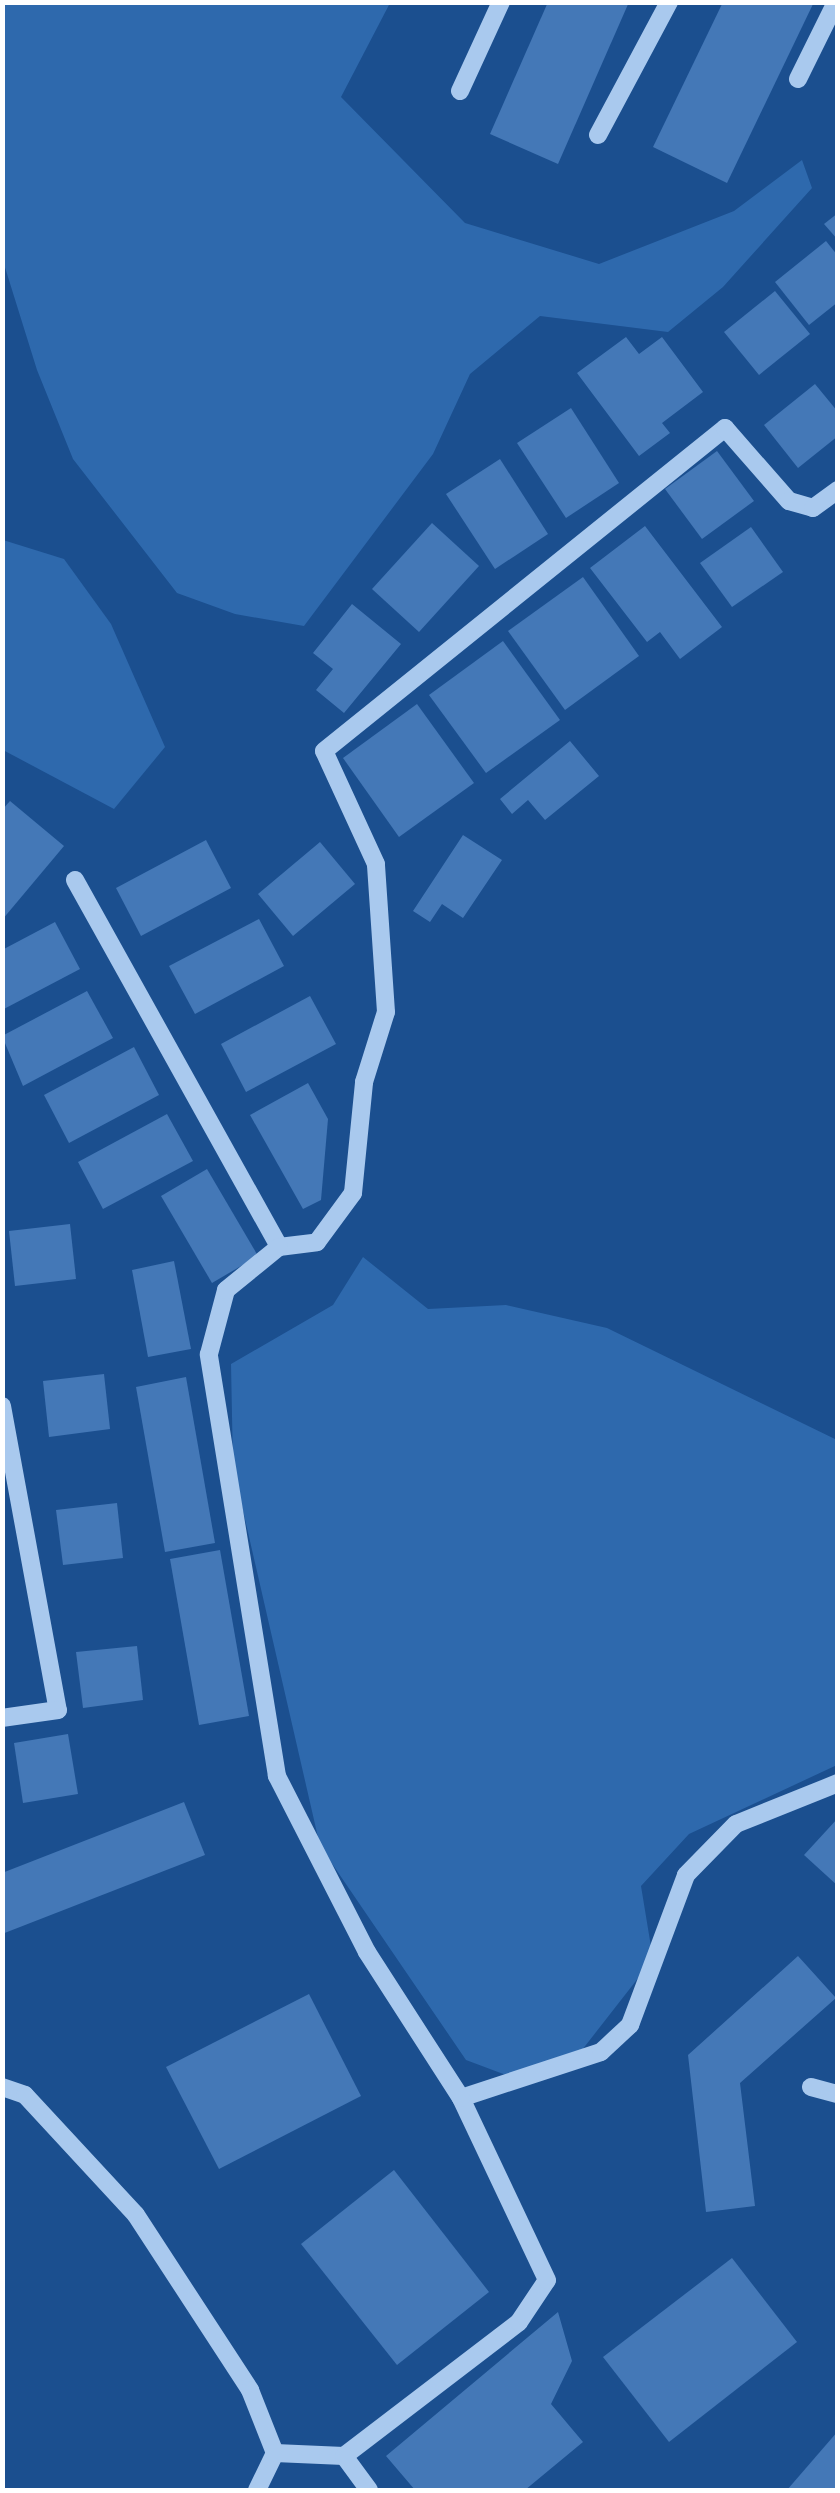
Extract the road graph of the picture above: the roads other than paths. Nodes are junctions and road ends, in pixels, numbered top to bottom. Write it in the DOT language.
graph roads {
  1 [pos="501,2"];
  2 [pos="669,2"];
  3 [pos="836,2"];
  4 [pos="798,79"];
  5 [pos="460,91"];
  6 [pos="598,135"];
  7 [pos="838,490"];
  8 [pos="74,880"];
  9 [pos="279,1247"];
  10 [pos="2,1406"];
  11 [pos="2,1718"];
  12 [pos="838,1783"];
  13 [pos="2,2087"];
  14 [pos="811,2087"];
  15 [pos="838,2094"];
  16 [pos="461,2098"];
  17 [pos="275,2453"];
  18 [pos="344,2456"];
  19 [pos="258,2490"];
  20 [pos="369,2490"];
  1 -- 5 [label="street"];
  2 -- 6 [label="street"];
  3 -- 4 [label="street"];
  7 -- 9 [label="street"];
  8 -- 9 [label="street"];
  9 -- 16 [label="street"];
  10 -- 11 [label="street"];
  12 -- 16 [label="street"];
  13 -- 17 [label="street"];
  14 -- 15 [label="street"];
  16 -- 18 [label="street"];
  17 -- 18 [label="street"];
  17 -- 19 [label="street"];
  18 -- 20 [label="street"];
}
